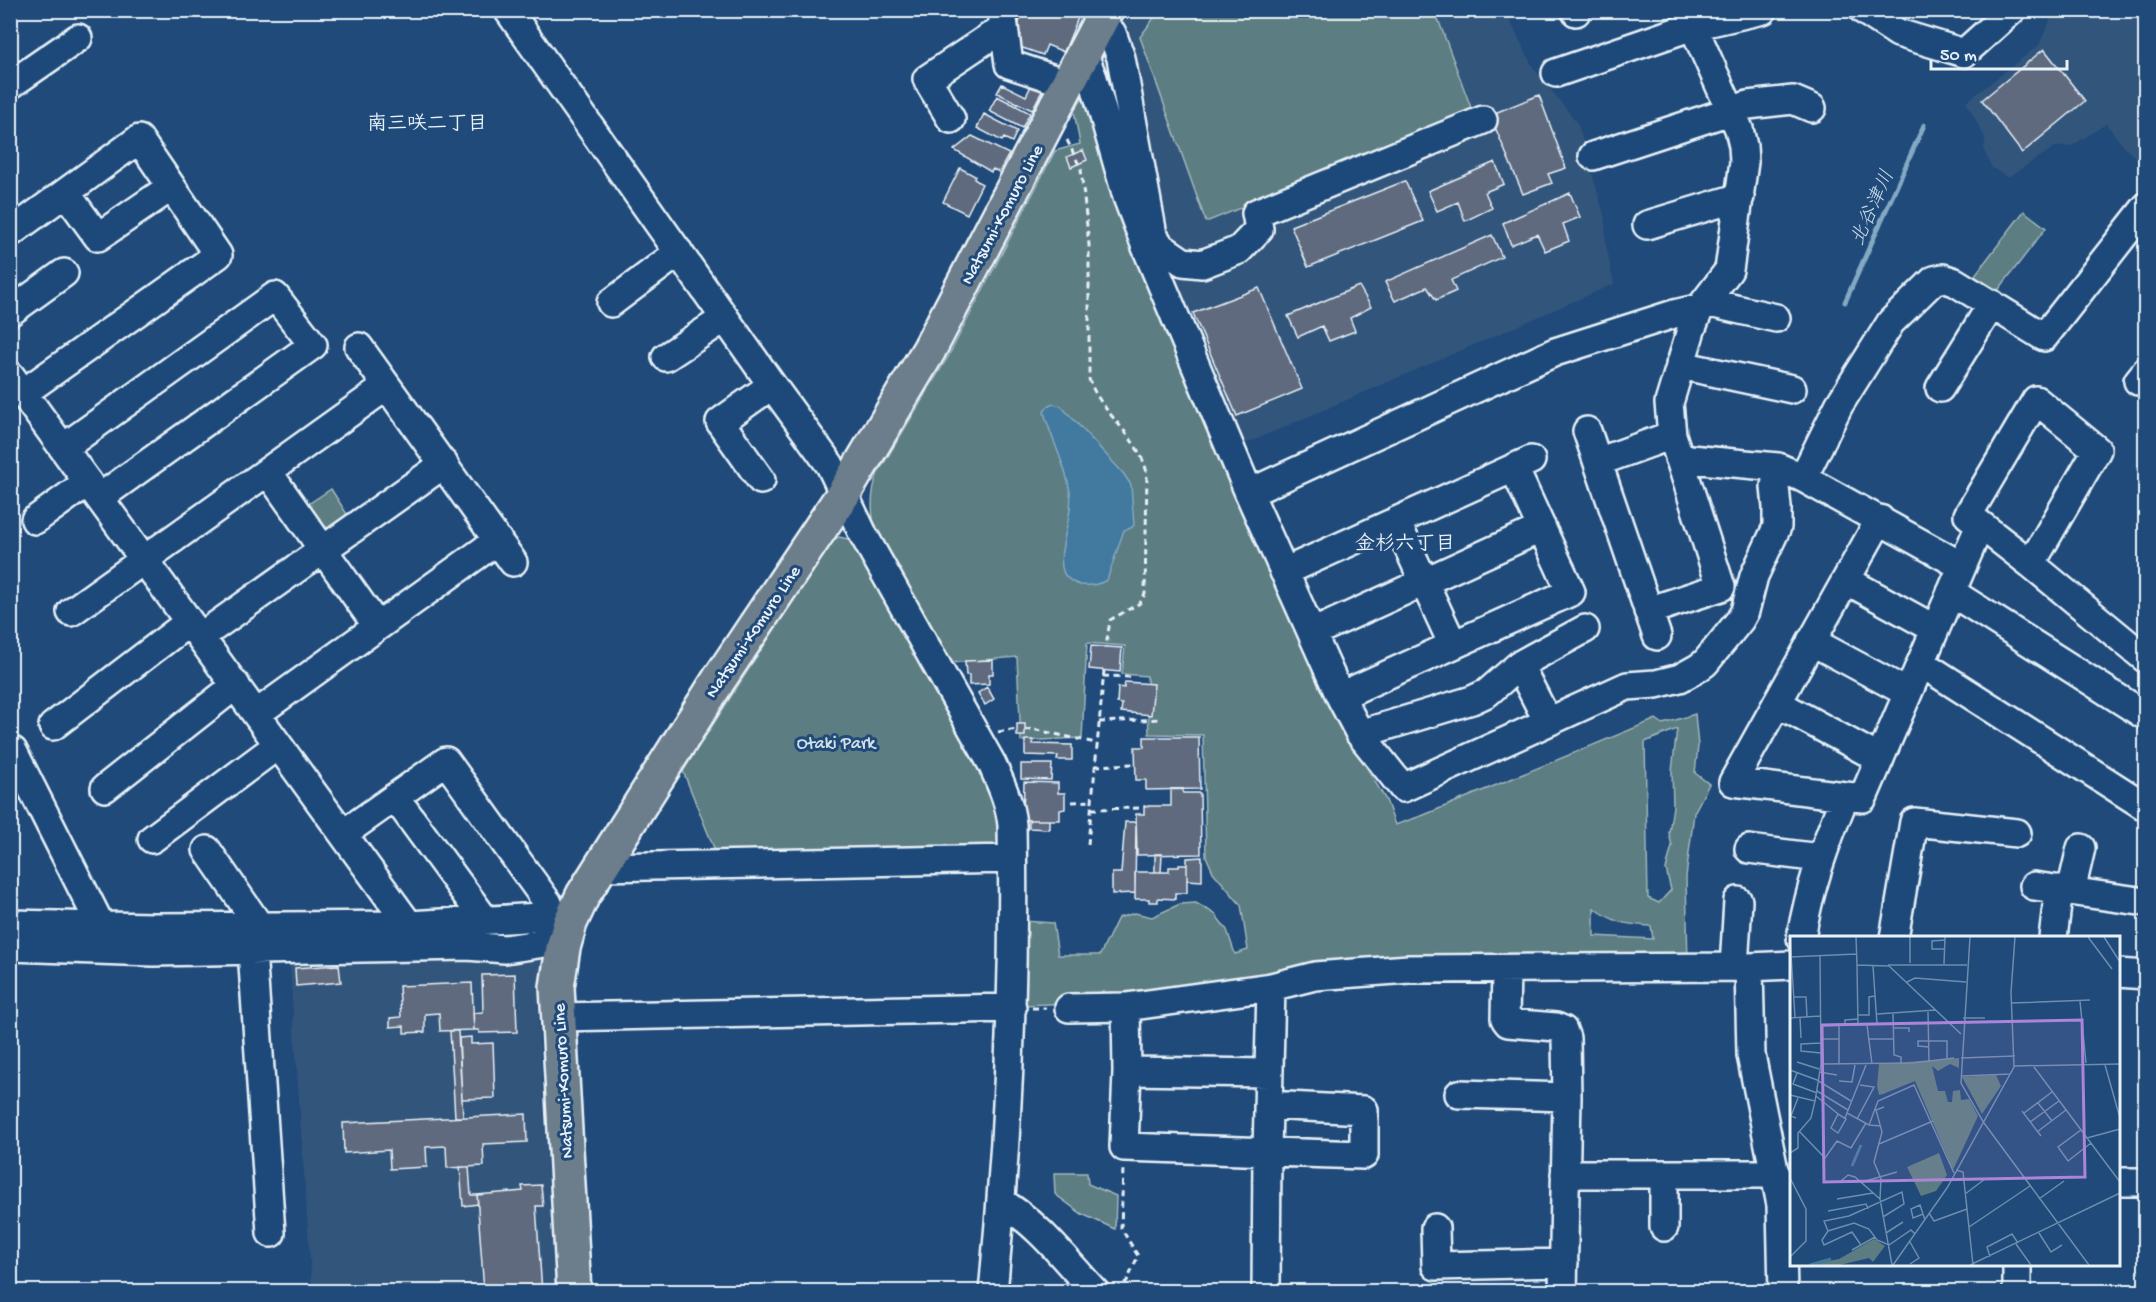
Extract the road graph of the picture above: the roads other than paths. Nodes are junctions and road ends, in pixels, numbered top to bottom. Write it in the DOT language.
graph roads {
  1 [pos="508,10"];
  2 [pos="1762,10"];
  3 [pos="1863,10"];
  4 [pos="2012,10"];
  5 [pos="1103,17"];
  6 [pos="1692,18"];
  7 [pos="1003,19"];
  8 [pos="78,38"];
  9 [pos="1084,55"];
  10 [pos="1556,73"];
  11 [pos="1069,84"];
  12 [pos="10,85"];
  13 [pos="1812,108"];
  14 [pos="1730,110"];
  15 [pos="951,119"];
  16 [pos="1483,120"];
  17 [pos="1593,156"];
  18 [pos="171,187"];
  19 [pos="66,193"];
  20 [pos="1740,197"];
  21 [pos="2145,207"];
  22 [pos="1647,225"];
  23 [pos="10,233"];
  24 [pos="678,252"];
  25 [pos="1194,263"];
  26 [pos="64,273"];
  27 [pos="1163,290"];
  28 [pos="611,303"];
  29 [pos="1992,304"];
  30 [pos="1703,305"];
  31 [pos="10,312"];
  32 [pos="724,318"];
  33 [pos="1776,318"];
  34 [pos="359,347"];
  35 [pos="666,357"];
  36 [pos="1680,365"];
  37 [pos="17,384"];
  38 [pos="772,385"];
  39 [pos="387,386"];
  40 [pos="1940,388"];
  41 [pos="1792,389"];
  42 [pos="1587,431"];
  43 [pos="1676,447"];
  44 [pos="63,448"];
  45 [pos="1598,462"];
  46 [pos="444,464"];
  47 [pos="1778,467"];
  48 [pos="268,472"];
  49 [pos="1803,478"];
  50 [pos="761,480"];
  51 [pos="94,490"];
  52 [pos="844,493"];
  53 [pos="1249,493"];
  54 [pos="1880,519"];
  55 [pos="35,520"];
  56 [pos="1396,521"];
  57 [pos="1980,525"];
  58 [pos="1542,528"];
  59 [pos="323,549"];
  60 [pos="144,560"];
  61 [pos="2031,564"];
  62 [pos="1962,566"];
  63 [pos="1284,572"];
  64 [pos="1846,580"];
  65 [pos="1424,582"];
  66 [pos="1951,592"];
  67 [pos="71,612"];
  68 [pos="377,626"];
  69 [pos="195,629"];
  70 [pos="1585,629"];
  71 [pos="1935,629"];
  72 [pos="1312,633"];
  73 [pos="1811,641"];
  74 [pos="1453,645"];
  75 [pos="2145,659"];
  76 [pos="1921,663"];
  77 [pos="1519,665"];
  78 [pos="236,685"];
  79 [pos="1908,693"];
  80 [pos="1340,696"];
  81 [pos="1777,703"];
  82 [pos="256,714"];
  83 [pos="2145,716"];
  84 [pos="1548,722"];
  85 [pos="53,726"];
  86 [pos="1360,734"];
  87 [pos="279,745"];
  88 [pos="14,751"];
  89 [pos="1880,759"];
  90 [pos="105,788"];
  91 [pos="1845,796"];
  92 [pos="395,797"];
  93 [pos="2145,807"];
  94 [pos="2017,833"];
  95 [pos="343,834"];
  96 [pos="152,839"];
  97 [pos="2081,848"];
  98 [pos="1749,849"];
  99 [pos="207,850"];
  100 [pos="1820,858"];
  101 [pos="1012,859"];
  102 [pos="599,867"];
  103 [pos="2055,889"];
  104 [pos="1738,901"];
  105 [pos="2145,902"];
  106 [pos="486,920"];
  107 [pos="10,924"];
  108 [pos="409,925"];
  109 [pos="101,926"];
  110 [pos="563,929"];
  111 [pos="1802,936"];
  112 [pos="1894,936"];
  113 [pos="2053,936"];
  114 [pos="256,938"];
  115 [pos="153,940"];
  116 [pos="10,947"];
  117 [pos="1790,965"];
  118 [pos="1742,967"];
  119 [pos="1506,969"];
  120 [pos="2120,973"];
  121 [pos="2145,975"];
  122 [pos="1271,987"];
  123 [pos="1126,1007"];
  124 [pos="1012,1008"];
  125 [pos="1069,1008"];
  126 [pos="558,1017"];
  127 [pos="1127,1071"];
  128 [pos="1269,1073"];
  129 [pos="1459,1094"];
  130 [pos="1567,1097"];
  131 [pos="1268,1105"];
  132 [pos="1267,1152"];
  133 [pos="1565,1174"];
  134 [pos="1664,1174"];
  135 [pos="1776,1174"];
  136 [pos="2120,1182"];
  137 [pos="2145,1182"];
  138 [pos="1002,1203"];
  139 [pos="1664,1227"];
  140 [pos="1436,1228"];
  141 [pos="271,1233"];
  142 [pos="1564,1263"];
  143 [pos="2018,1266"];
  144 [pos="574,1292"];
  145 [pos="993,1292"];
  146 [pos="1095,1292"];
  147 [pos="1266,1292"];
  148 [pos="1563,1292"];
  149 [pos="1783,1292"];
  150 [pos="2017,1292"];
  1 -- 24 [label="street"];
  2 -- 6 [label="street"];
  3 -- 4 [label="street"];
  5 -- 9 [label="main road, Natsumi-Komuro Line"];
  5 -- 25 [label="street"];
  6 -- 10 [label="street"];
  6 -- 14 [label="street"];
  7 -- 11 [label="street"];
  7 -- 15 [label="street"];
  8 -- 12 [label="street"];
  9 -- 11 [label="main road, Natsumi-Komuro Line"];
  9 -- 27 [label="street"];
  11 -- 52 [label="main road, Natsumi-Komuro Line"];
  13 -- 14 [label="street"];
  14 -- 17 [label="street"];
  14 -- 20 [label="street"];
  16 -- 25 [label="street"];
  18 -- 19 [label="street"];
  18 -- 19 [label="street"];
  18 -- 37 [label="street"];
  19 -- 23 [label="street"];
  20 -- 22 [label="street"];
  20 -- 30 [label="street"];
  21 -- 29 [label="street"];
  24 -- 28 [label="street"];
  24 -- 32 [label="street"];
  25 -- 27 [label="street"];
  26 -- 31 [label="street"];
  27 -- 53 [label="street"];
  29 -- 40 [label="street"];
  29 -- 49 [label="street"];
  30 -- 33 [label="street"];
  30 -- 36 [label="street"];
  30 -- 53 [label="street"];
  32 -- 35 [label="street"];
  32 -- 38 [label="street"];
  34 -- 39 [label="street"];
  36 -- 41 [label="street"];
  36 -- 43 [label="street"];
  37 -- 44 [label="street"];
  38 -- 50 [label="street"];
  38 -- 52 [label="street"];
  39 -- 46 [label="street"];
  39 -- 48 [label="street"];
  42 -- 45 [label="street"];
  43 -- 45 [label="street"];
  43 -- 45 [label="street"];
  43 -- 47 [label="street"];
  44 -- 51 [label="street"];
  44 -- 51 [label="street"];
  46 -- 59 [label="street"];
  46 -- 68 [label="street"];
  47 -- 49 [label="street"];
  47 -- 84 [label="street"];
  48 -- 59 [label="street"];
  48 -- 60 [label="street"];
  49 -- 54 [label="street"];
  51 -- 55 [label="street"];
  51 -- 60 [label="street"];
  52 -- 101 [label="street"];
  52 -- 102 [label="main road, Natsumi-Komuro Line"];
  53 -- 63 [label="street"];
  54 -- 62 [label="street"];
  54 -- 64 [label="street"];
  56 -- 58 [label="street"];
  56 -- 63 [label="street"];
  56 -- 65 [label="street"];
  57 -- 61 [label="street"];
  57 -- 61 [label="street"];
  57 -- 62 [label="street"];
  58 -- 65 [label="street"];
  58 -- 74 [label="street"];
  59 -- 68 [label="street"];
  59 -- 69 [label="street"];
  60 -- 67 [label="street"];
  60 -- 69 [label="street"];
  61 -- 75 [label="street"];
  62 -- 66 [label="street"];
  63 -- 72 [label="street"];
  64 -- 71 [label="street"];
  64 -- 73 [label="street"];
  65 -- 72 [label="street"];
  65 -- 74 [label="street"];
  66 -- 71 [label="street"];
  66 -- 83 [label="street"];
  68 -- 82 [label="street"];
  69 -- 78 [label="street"];
  69 -- 85 [label="street"];
  70 -- 77 [label="street"];
  71 -- 76 [label="street"];
  72 -- 80 [label="street"];
  73 -- 79 [label="street"];
  73 -- 81 [label="street"];
  74 -- 80 [label="street"];
  76 -- 79 [label="street"];
  76 -- 93 [label="street"];
  77 -- 84 [label="street"];
  77 -- 86 [label="street"];
  78 -- 82 [label="street"];
  78 -- 90 [label="street"];
  79 -- 89 [label="street"];
  80 -- 86 [label="street"];
  81 -- 89 [label="street"];
  81 -- 91 [label="street"];
  82 -- 87 [label="street"];
  84 -- 86 [label="street"];
  87 -- 95 [label="street"];
  87 -- 96 [label="street"];
  88 -- 109 [label="street"];
  89 -- 91 [label="street"];
  91 -- 100 [label="street"];
  92 -- 95 [label="street"];
  92 -- 106 [label="street"];
  92 -- 110 [label="street"];
  94 -- 112 [label="street"];
  95 -- 108 [label="street"];
  97 -- 103 [label="street"];
  98 -- 100 [label="street"];
  99 -- 114 [label="street"];
  100 -- 111 [label="street"];
  101 -- 102 [label="street"];
  101 -- 124 [label="street"];
  102 -- 110 [label="main road, Natsumi-Komuro Line"];
  103 -- 105 [label="street"];
  103 -- 113 [label="street"];
  104 -- 118 [label="street"];
  106 -- 108 [label="street"];
  106 -- 110 [label="street"];
  107 -- 109 [label="street"];
  108 -- 114 [label="street"];
  109 -- 115 [label="street"];
  110 -- 114 [label="street"];
  110 -- 126 [label="main road, Natsumi-Komuro Line"];
  114 -- 115 [label="street"];
  114 -- 141 [label="street"];
  115 -- 116 [label="street"];
  117 -- 118 [label="street"];
  118 -- 119 [label="street"];
  118 -- 135 [label="street"];
  119 -- 122 [label="street"];
  119 -- 130 [label="street"];
  120 -- 121 [label="street"];
  122 -- 123 [label="street"];
  122 -- 128 [label="street"];
  123 -- 125 [label="street"];
  123 -- 127 [label="street"];
  124 -- 126 [label="street"];
  124 -- 138 [label="street"];
  126 -- 144 [label="main road, Natsumi-Komuro Line"];
  127 -- 128 [label="street"];
  127 -- 132 [label="street"];
  128 -- 131 [label="street"];
  129 -- 130 [label="street"];
  130 -- 133 [label="street"];
  131 -- 132 [label="street"];
  131 -- 132 [label="street"];
  132 -- 147 [label="street"];
  133 -- 134 [label="street"];
  133 -- 142 [label="street"];
  134 -- 135 [label="street"];
  134 -- 139 [label="street"];
  135 -- 149 [label="street"];
  136 -- 137 [label="street"];
  138 -- 145 [label="street"];
  138 -- 146 [label="street"];
  140 -- 142 [label="street"];
  142 -- 148 [label="street"];
  143 -- 150 [label="street"];
}
